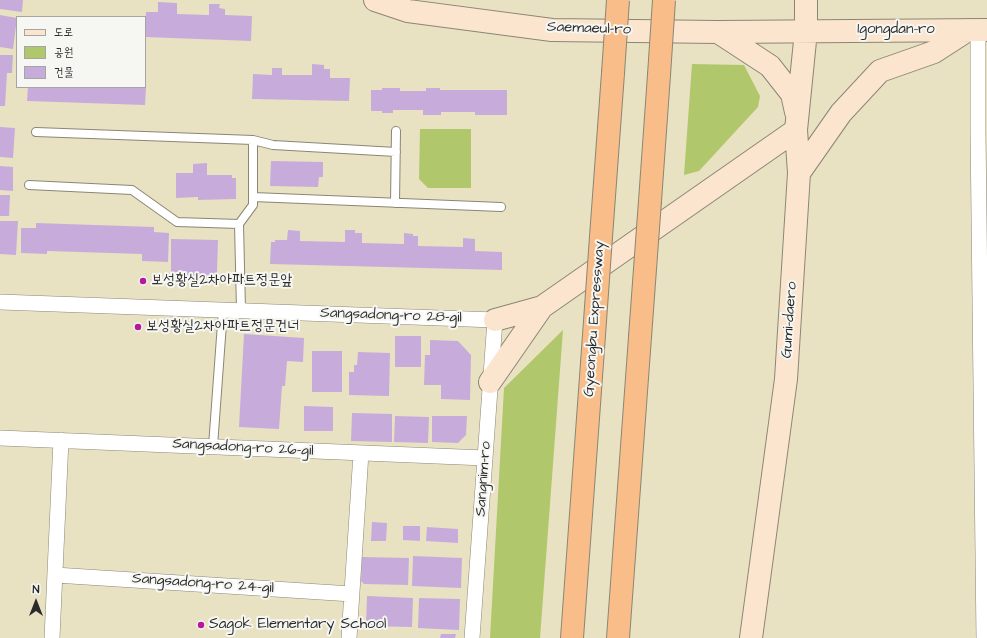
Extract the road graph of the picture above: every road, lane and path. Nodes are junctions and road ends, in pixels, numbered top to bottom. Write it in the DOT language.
graph roads {
  1 [pos="375,0"];
  2 [pos="618,0"];
  3 [pos="664,0"];
  4 [pos="806,0"];
  5 [pos="978,30"];
  6 [pos="806,31"];
  7 [pos="718,32"];
  8 [pos="796,130"];
  9 [pos="396,131"];
  10 [pos="36,132"];
  11 [pos="253,140"];
  12 [pos="396,152"];
  13 [pos="799,173"];
  14 [pos="29,185"];
  15 [pos="253,198"];
  16 [pos="395,203"];
  17 [pos="501,207"];
  18 [pos="239,224"];
  19 [pos="0,302"];
  20 [pos="542,307"];
  21 [pos="223,310"];
  22 [pos="241,310"];
  23 [pos="495,320"];
  24 [pos="490,382"];
  25 [pos="0,438"];
  26 [pos="61,440"];
  27 [pos="213,446"];
  28 [pos="361,453"];
  29 [pos="485,458"];
  30 [pos="55,575"];
  31 [pos="352,594"];
  32 [pos="52,638"];
  33 [pos="350,638"];
  34 [pos="472,638"];
  35 [pos="572,638"];
  36 [pos="618,638"];
  37 [pos="751,638"];
  38 [pos="984,638"];
  1 -- 7 [label="main road, Saemaeul-ro"];
  2 -- 35 [label="highway, Gyeongbu Expressway, bridge"];
  3 -- 36 [label="highway, bridge"];
  4 -- 6 [label="main road, Gumi-daero"];
  5 -- 6 [label="main road, 1gongdan-ro"];
  5 -- 13 [label="main road"];
  5 -- 38 [label="street"];
  6 -- 7 [label="main road, Saemaeul-ro"];
  6 -- 8 [label="main road, Gumi-daero"];
  7 -- 8 [label="main road"];
  8 -- 13 [label="main road, Gumi-daero"];
  8 -- 20 [label="main road"];
  9 -- 12 [label="lane"];
  10 -- 11 [label="lane"];
  11 -- 12 [label="lane"];
  11 -- 15 [label="lane"];
  12 -- 16 [label="lane"];
  13 -- 37 [label="main road, Gumi-daero"];
  14 -- 18 [label="lane"];
  15 -- 16 [label="lane"];
  15 -- 18 [label="lane"];
  16 -- 17 [label="lane"];
  18 -- 22 [label="lane"];
  19 -- 21 [label="street, Sangsadong-ro 28-gil"];
  20 -- 23 [label="main road"];
  20 -- 24 [label="main road"];
  21 -- 22 [label="street, Sangsadong-ro 28-gil"];
  21 -- 27 [label="lane"];
  22 -- 23 [label="street, Sangsadong-ro 28-gil"];
  23 -- 24 [label="street, Sangnim-ro"];
  24 -- 29 [label="street, Sangnim-ro"];
  25 -- 26 [label="street, Sangsadong-ro 26-gil"];
  26 -- 27 [label="street, Sangsadong-ro 26-gil"];
  26 -- 30 [label="street"];
  27 -- 28 [label="street, Sangsadong-ro 26-gil"];
  28 -- 29 [label="street, Sangsadong-ro 26-gil"];
  28 -- 31 [label="street"];
  29 -- 34 [label="street, Sangnim-ro"];
  30 -- 31 [label="street, Sangsadong-ro 24-gil"];
  30 -- 32 [label="street"];
  31 -- 33 [label="street"];
}
